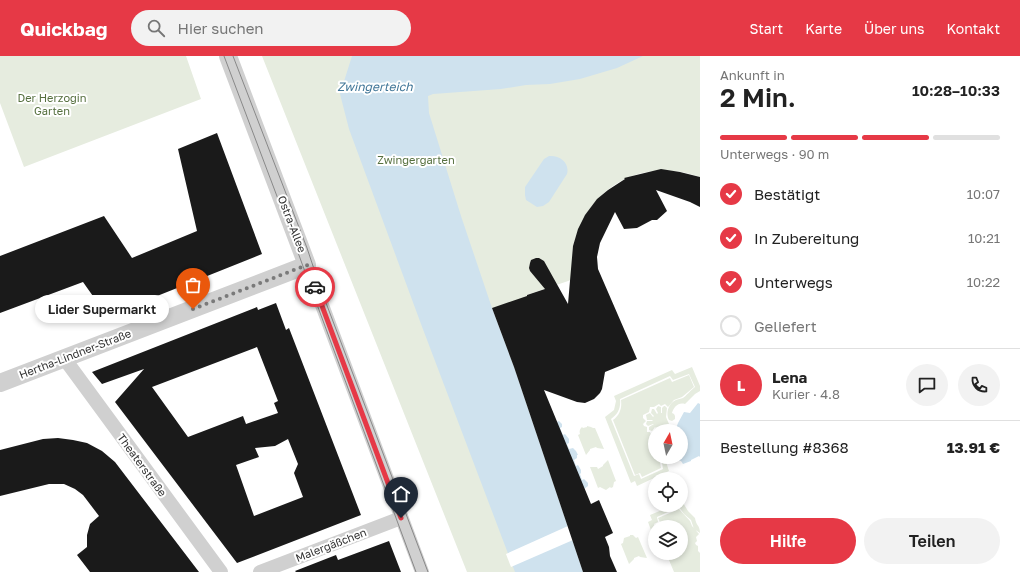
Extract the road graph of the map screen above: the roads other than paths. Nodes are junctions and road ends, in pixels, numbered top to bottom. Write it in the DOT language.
graph roads {
  1 [pos="228,56"];
  2 [pos="307,265"];
  3 [pos="64,358"];
  4 [pos="0,383"];
  5 [pos="401,518"];
  6 [pos="221,572"];
  7 [pos="260,572"];
  8 [pos="422,572"];
  1 -- 2 [label="street, Ostra-Allee"];
  2 -- 3 [label="street, Hertha-Lindner-Straße"];
  2 -- 5 [label="street, Ostra-Allee"];
  3 -- 4 [label="street, Hertha-Lindner-Straße"];
  3 -- 6 [label="street, Theaterstraße"];
  5 -- 7 [label="street, Malergäßchen"];
  5 -- 8 [label="street, Ostra-Allee"];
}
